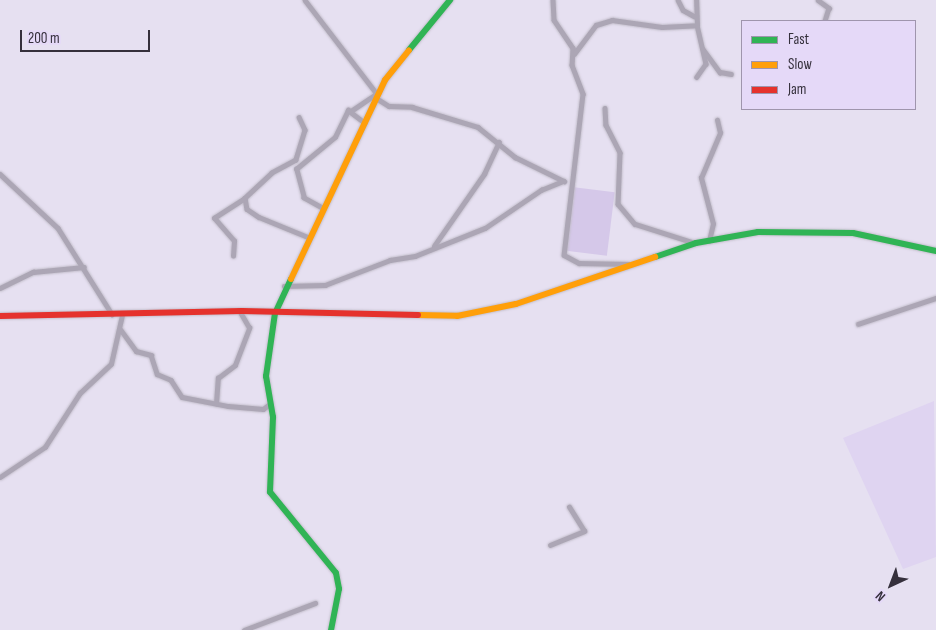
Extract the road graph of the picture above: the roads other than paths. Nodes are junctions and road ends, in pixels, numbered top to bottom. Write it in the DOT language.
graph roads {
  1 [pos="305,0"];
  2 [pos="450,0"];
  3 [pos="553,0"];
  4 [pos="678,0"];
  5 [pos="696,0"];
  6 [pos="818,0"];
  7 [pos="694,16"];
  8 [pos="825,20"];
  9 [pos="696,26"];
  10 [pos="703,49"];
  11 [pos="573,55"];
  12 [pos="731,74"];
  13 [pos="697,77"];
  14 [pos="376,96"];
  15 [pos="605,108"];
  16 [pos="352,111"];
  17 [pos="299,117"];
  18 [pos="716,120"];
  19 [pos="365,123"];
  20 [pos="498,142"];
  21 [pos="0,174"];
  22 [pos="563,181"];
  23 [pos="569,183"];
  24 [pos="245,198"];
  25 [pos="322,208"];
  26 [pos="308,237"];
  27 [pos="709,241"];
  28 [pos="696,243"];
  29 [pos="434,246"];
  30 [pos="936,251"];
  31 [pos="234,256"];
  32 [pos="632,265"];
  33 [pos="84,267"];
  34 [pos="284,286"];
  35 [pos="0,288"];
  36 [pos="936,298"];
  37 [pos="239,312"];
  38 [pos="275,313"];
  39 [pos="113,315"];
  40 [pos="122,315"];
  41 [pos="0,316"];
  42 [pos="858,324"];
  43 [pos="120,329"];
  44 [pos="216,404"];
  45 [pos="270,404"];
  46 [pos="0,477"];
  47 [pos="569,507"];
  48 [pos="550,545"];
  49 [pos="314,603"];
  50 [pos="244,630"];
  51 [pos="330,630"];
  1 -- 14 [label="street"];
  2 -- 14 [label="main road"];
  3 -- 11 [label="street"];
  4 -- 7 [label="street"];
  5 -- 7 [label="street"];
  6 -- 8 [label="street"];
  7 -- 9 [label="street"];
  9 -- 10 [label="street"];
  9 -- 11 [label="street"];
  10 -- 12 [label="street"];
  10 -- 13 [label="street"];
  11 -- 23 [label="street"];
  14 -- 16 [label="street"];
  14 -- 19 [label="main road"];
  14 -- 20 [label="street"];
  15 -- 28 [label="street"];
  16 -- 19 [label="street"];
  16 -- 25 [label="street"];
  17 -- 24 [label="street"];
  18 -- 27 [label="street"];
  19 -- 25 [label="main road"];
  20 -- 22 [label="street"];
  20 -- 29 [label="street"];
  21 -- 33 [label="street"];
  22 -- 23 [label="street"];
  22 -- 29 [label="street"];
  23 -- 32 [label="street"];
  24 -- 26 [label="street"];
  24 -- 31 [label="street"];
  25 -- 26 [label="main road"];
  26 -- 34 [label="main road"];
  27 -- 28 [label="main road"];
  27 -- 30 [label="main road"];
  28 -- 32 [label="main road"];
  29 -- 34 [label="street"];
  32 -- 38 [label="main road"];
  33 -- 35 [label="street"];
  33 -- 39 [label="street"];
  34 -- 38 [label="main road"];
  36 -- 42 [label="street"];
  37 -- 38 [label="main road"];
  37 -- 40 [label="main road"];
  37 -- 44 [label="street"];
  38 -- 45 [label="main road"];
  39 -- 40 [label="main road"];
  39 -- 41 [label="main road"];
  40 -- 43 [label="street"];
  43 -- 44 [label="street"];
  43 -- 46 [label="street"];
  44 -- 45 [label="street"];
  45 -- 51 [label="main road"];
  47 -- 48 [label="street"];
  49 -- 50 [label="street"];
}
